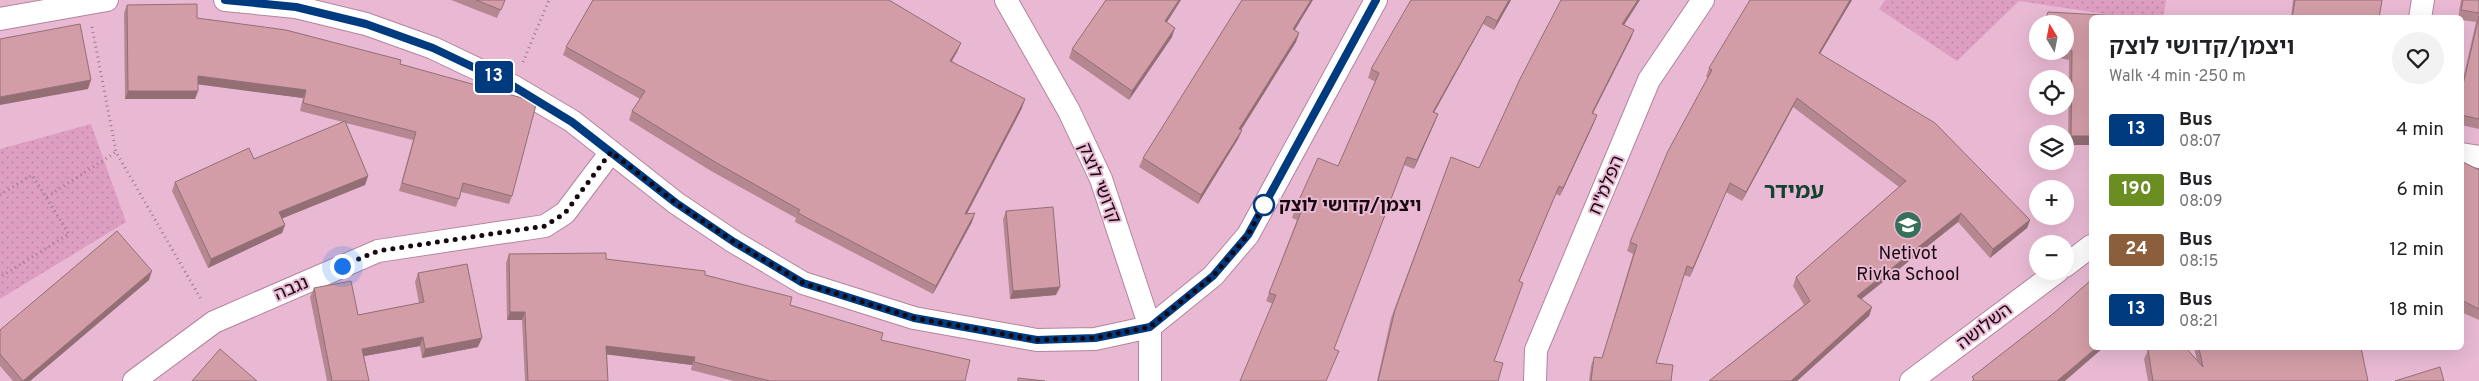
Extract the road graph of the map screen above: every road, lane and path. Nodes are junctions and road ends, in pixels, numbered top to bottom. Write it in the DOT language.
graph roads {
  1 [pos="225,0"];
  2 [pos="549,0"];
  3 [pos="1006,0"];
  4 [pos="1376,0"];
  5 [pos="1703,0"];
  6 [pos="2423,0"];
  7 [pos="97,1"];
  8 [pos="2420,15"];
  9 [pos="0,19"];
  10 [pos="513,86"];
  11 [pos="116,152"];
  12 [pos="611,152"];
  13 [pos="2464,154"];
  14 [pos="2479,157"];
  15 [pos="0,195"];
  16 [pos="47,197"];
  17 [pos="2089,248"];
  18 [pos="2074,259"];
  19 [pos="0,276"];
  20 [pos="2046,280"];
  21 [pos="214,322"];
  22 [pos="1150,327"];
  23 [pos="134,381"];
  24 [pos="1150,381"];
  25 [pos="1535,381"];
  26 [pos="1911,381"];
  1 -- 10 [label="street"];
  2 -- 10 [label="path"];
  3 -- 22 [label="street, קדושי לוצק"];
  4 -- 22 [label="street"];
  5 -- 25 [label="street, הפלמ\"ח"];
  6 -- 8 [label="street"];
  7 -- 9 [label="street"];
  7 -- 11 [label="path"];
  10 -- 12 [label="street"];
  11 -- 16 [label="path"];
  11 -- 21 [label="path"];
  12 -- 21 [label="street, נגבה"];
  12 -- 22 [label="street"];
  13 -- 14 [label="street"];
  15 -- 16 [label="path"];
  16 -- 19 [label="path"];
  17 -- 18 [label="street"];
  20 -- 26 [label="street, השלושה"];
  21 -- 23 [label="street, נגבה"];
  22 -- 24 [label="street, קדושי לוצק"];
}
